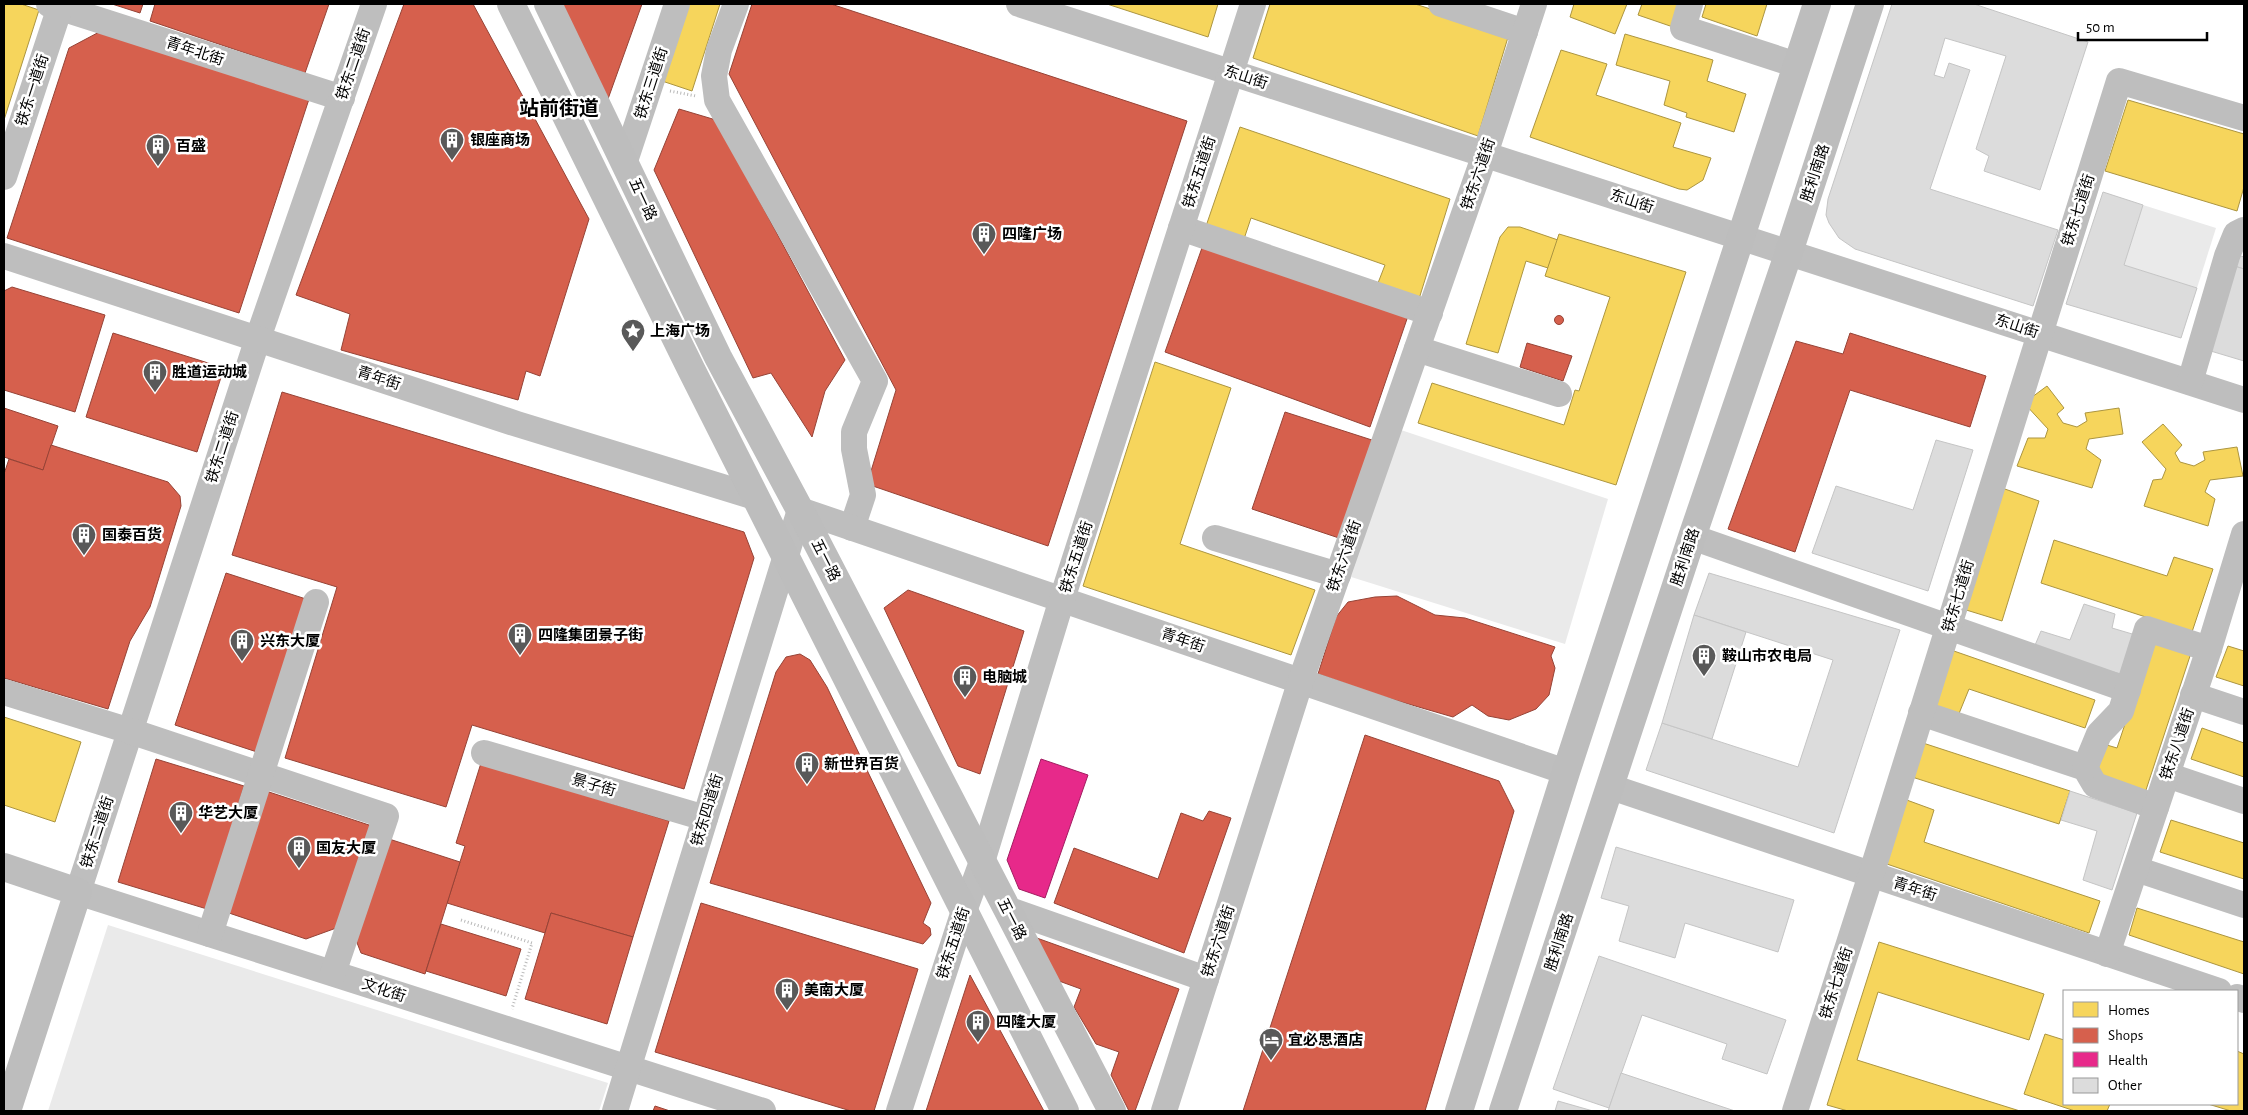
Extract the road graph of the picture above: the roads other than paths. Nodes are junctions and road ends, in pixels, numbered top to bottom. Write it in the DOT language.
graph roads {
  1 [pos="374,4"];
  2 [pos="511,4"];
  3 [pos="548,4"];
  4 [pos="677,4"];
  5 [pos="736,4"];
  6 [pos="1020,4"];
  7 [pos="1253,4"];
  8 [pos="1442,4"];
  9 [pos="1534,4"];
  10 [pos="1690,4"];
  11 [pos="1817,4"];
  12 [pos="1870,4"];
  13 [pos="56,5"];
  14 [pos="1525,32"];
  15 [pos="1797,65"];
  16 [pos="1231,72"];
  17 [pos="342,98"];
  18 [pos="2244,118"];
  19 [pos="1485,154"];
  20 [pos="625,161"];
  21 [pos="4,177"];
  22 [pos="1181,228"];
  23 [pos="2244,230"];
  24 [pos="1741,237"];
  25 [pos="1789,252"];
  26 [pos="4,256"];
  27 [pos="1430,313"];
  28 [pos="2039,333"];
  29 [pos="258,338"];
  30 [pos="1417,349"];
  31 [pos="2190,382"];
  32 [pos="1559,394"];
  33 [pos="2244,400"];
  34 [pos="755,496"];
  35 [pos="800,510"];
  36 [pos="852,528"];
  37 [pos="2244,534"];
  38 [pos="1692,536"];
  39 [pos="1215,538"];
  40 [pos="785,556"];
  41 [pos="1338,575"];
  42 [pos="1062,599"];
  43 [pos="316,602"];
  44 [pos="2234,606"];
  45 [pos="1949,626"];
  46 [pos="2209,649"];
  47 [pos="1301,680"];
  48 [pos="2128,690"];
  49 [pos="4,692"];
  50 [pos="2194,695"];
  51 [pos="2244,712"];
  52 [pos="1922,713"];
  53 [pos="130,730"];
  54 [pos="484,752"];
  55 [pos="2085,768"];
  56 [pos="1566,772"];
  57 [pos="2167,775"];
  58 [pos="261,776"];
  59 [pos="1611,787"];
  60 [pos="2244,801"];
  61 [pos="2156,807"];
  62 [pos="705,818"];
  63 [pos="982,862"];
  64 [pos="4,867"];
  65 [pos="2136,869"];
  66 [pos="1871,875"];
  67 [pos="78,892"];
  68 [pos="2244,905"];
  69 [pos="1007,909"];
  70 [pos="964,910"];
  71 [pos="210,934"];
  72 [pos="2107,954"];
  73 [pos="333,973"];
  74 [pos="1206,979"];
  75 [pos="2216,990"];
  76 [pos="628,1067"];
  77 [pos="7,1111"];
  78 [pos="615,1111"];
  79 [pos="764,1111"];
  80 [pos="899,1111"];
  81 [pos="1065,1111"];
  82 [pos="1112,1111"];
  83 [pos="1164,1111"];
  84 [pos="1459,1111"];
  85 [pos="1503,1111"];
  86 [pos="1795,1111"];
  1 -- 17 [label="street, 铁东二道街"];
  2 -- 34 [label="main road"];
  3 -- 20 [label="main road, 五一路"];
  4 -- 20 [label="street, 铁东三道街"];
  5 -- 36 [label="street"];
  6 -- 16 [label="street, 东山街"];
  7 -- 16 [label="street, 铁东五道街"];
  8 -- 14 [label="street"];
  9 -- 14 [label="street, 铁东六道街"];
  10 -- 15 [label="street"];
  11 -- 15 [label="main road"];
  12 -- 25 [label="main road, 胜利南路"];
  13 -- 17 [label="street, 青年北街"];
  13 -- 21 [label="street, 铁东一道街"];
  14 -- 19 [label="street, 铁东六道街"];
  15 -- 24 [label="main road"];
  16 -- 19 [label="street, 东山街"];
  16 -- 22 [label="street, 铁东五道街"];
  17 -- 29 [label="street, 铁东二道街"];
  18 -- 28 [label="street, 铁东七道街"];
  19 -- 24 [label="street, 东山街"];
  19 -- 27 [label="street, 铁东六道街"];
  20 -- 35 [label="main road, 五一路"];
  22 -- 27 [label="street"];
  22 -- 42 [label="street, 铁东五道街"];
  23 -- 31 [label="street"];
  24 -- 25 [label="street, 东山街"];
  24 -- 56 [label="main road"];
  25 -- 28 [label="street, 东山街"];
  25 -- 38 [label="main road, 胜利南路"];
  26 -- 29 [label="street, 青年街"];
  27 -- 30 [label="street, 铁东六道街"];
  28 -- 31 [label="street, 东山街"];
  28 -- 45 [label="street, 铁东七道街"];
  29 -- 34 [label="street, 青年街"];
  29 -- 53 [label="street, 铁东二道街"];
  30 -- 32 [label="street"];
  30 -- 41 [label="street, 铁东六道街"];
  31 -- 33 [label="street, 东山街"];
  34 -- 40 [label="main road"];
  35 -- 36 [label="street, 青年街"];
  35 -- 40 [label="street, 铁东四道街"];
  35 -- 63 [label="main road, 五一路"];
  36 -- 42 [label="street, 青年街"];
  37 -- 44 [label="street, 铁东八道街"];
  38 -- 45 [label="street"];
  38 -- 59 [label="main road, 胜利南路"];
  39 -- 41 [label="street"];
  40 -- 62 [label="street, 铁东四道街"];
  40 -- 70 [label="main road"];
  41 -- 47 [label="street, 铁东六道街"];
  42 -- 47 [label="street, 青年街"];
  42 -- 63 [label="street, 铁东五道街"];
  43 -- 58 [label="street"];
  44 -- 46 [label="street, 铁东八道街"];
  45 -- 48 [label="street"];
  45 -- 52 [label="street, 铁东七道街"];
  46 -- 48 [label="street"];
  46 -- 50 [label="street, 铁东八道街"];
  47 -- 56 [label="street, 青年街"];
  47 -- 74 [label="street, 铁东六道街"];
  48 -- 55 [label="street"];
  49 -- 53 [label="street"];
  50 -- 51 [label="street"];
  50 -- 57 [label="street, 铁东八道街"];
  52 -- 55 [label="street"];
  52 -- 66 [label="street, 铁东七道街"];
  53 -- 58 [label="street"];
  53 -- 67 [label="street, 铁东二道街"];
  54 -- 62 [label="street, 景子街"];
  55 -- 61 [label="street"];
  56 -- 84 [label="main road"];
  57 -- 60 [label="street"];
  57 -- 61 [label="street, 铁东八道街"];
  58 -- 71 [label="street"];
  58 -- 73 [label="street"];
  59 -- 66 [label="street, 青年街"];
  59 -- 85 [label="main road, 胜利南路"];
  61 -- 65 [label="street, 铁东八道街"];
  62 -- 76 [label="street, 铁东四道街"];
  63 -- 69 [label="main road, 五一路"];
  63 -- 70 [label="street, 铁东五道街"];
  64 -- 67 [label="main road, 文化街"];
  65 -- 68 [label="street"];
  65 -- 72 [label="street, 铁东八道街"];
  66 -- 72 [label="street, 青年街"];
  66 -- 86 [label="street, 铁东七道街"];
  67 -- 71 [label="street, 文化街"];
  67 -- 77 [label="main road"];
  69 -- 74 [label="street"];
  69 -- 82 [label="main road, 五一路"];
  70 -- 80 [label="street, 铁东五道街"];
  70 -- 81 [label="main road"];
  71 -- 73 [label="street, 文化街"];
  72 -- 75 [label="street, 青年街"];
  73 -- 76 [label="street, 文化街"];
  74 -- 83 [label="street, 铁东六道街"];
  76 -- 78 [label="street, 铁东四道街"];
  76 -- 79 [label="street, 文化街"];
}
